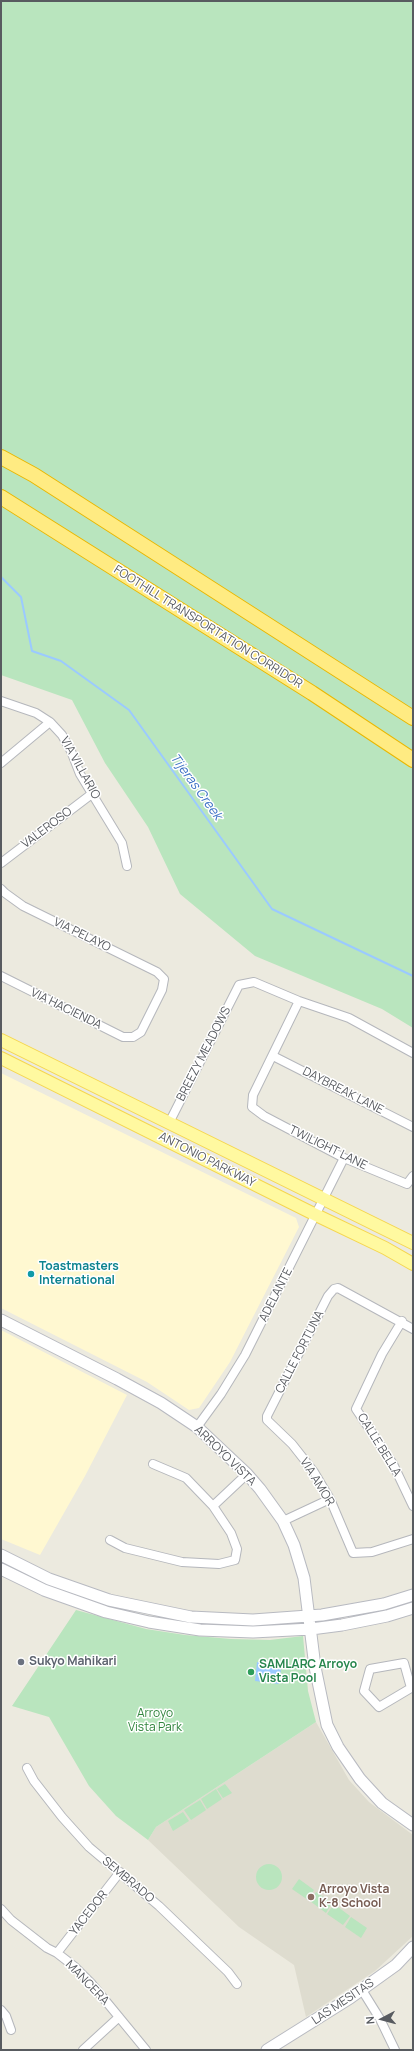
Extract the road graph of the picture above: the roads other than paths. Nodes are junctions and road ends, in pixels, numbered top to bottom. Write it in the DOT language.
graph roads {
  1 [pos="1,457"];
  2 [pos="1,497"];
  3 [pos="1,701"];
  4 [pos="413,718"];
  5 [pos="50,722"];
  6 [pos="413,760"];
  7 [pos="1,763"];
  8 [pos="93,793"];
  9 [pos="1,863"];
  10 [pos="127,866"];
  11 [pos="1,889"];
  12 [pos="1,976"];
  13 [pos="299,1001"];
  14 [pos="133,1037"];
  15 [pos="1,1040"];
  16 [pos="413,1053"];
  17 [pos="273,1056"];
  18 [pos="1,1058"];
  19 [pos="169,1123"];
  20 [pos="413,1127"];
  21 [pos="344,1158"];
  22 [pos="413,1176"];
  23 [pos="324,1199"];
  24 [pos="316,1215"];
  25 [pos="413,1243"];
  26 [pos="413,1264"];
  27 [pos="1,1320"];
  28 [pos="402,1321"];
  29 [pos="413,1328"];
  30 [pos="267,1420"];
  31 [pos="197,1427"];
  32 [pos="153,1464"];
  33 [pos="247,1474"];
  34 [pos="330,1499"];
  35 [pos="213,1506"];
  36 [pos="413,1506"];
  37 [pos="283,1521"];
  38 [pos="413,1539"];
  39 [pos="110,1540"];
  40 [pos="1,1555"];
  41 [pos="1,1569"];
  42 [pos="413,1595"];
  43 [pos="413,1608"];
  44 [pos="309,1616"];
  45 [pos="311,1629"];
  46 [pos="412,1689"];
  47 [pos="27,1768"];
  48 [pos="413,1825"];
  49 [pos="120,1872"];
  50 [pos="1,1909"];
  51 [pos="413,1947"];
  52 [pos="57,1953"];
  53 [pos="237,1984"];
  54 [pos="362,1990"];
  55 [pos="1,2010"];
  56 [pos="119,2017"];
  57 [pos="11,2030"];
  58 [pos="83,2050"];
  59 [pos="146,2050"];
  60 [pos="267,2050"];
  61 [pos="395,2050"];
  1 -- 4 [label="highway"];
  2 -- 6 [label="highway, FOOTHILL TRANSPORTATION CORRIDOR"];
  3 -- 5 [label="street, VIA VILLARIO"];
  5 -- 7 [label="street"];
  5 -- 8 [label="street, VIA VILLARIO"];
  8 -- 9 [label="street, VALEROSO"];
  8 -- 10 [label="street, VIA VILLARIO"];
  11 -- 14 [label="street, VIA PELAYO"];
  12 -- 14 [label="street, VIA HACIENDA"];
  13 -- 16 [label="street"];
  13 -- 17 [label="street"];
  13 -- 19 [label="street, BREEZY MEADOWS"];
  15 -- 19 [label="main road, ANTONIO PARKWAY"];
  17 -- 20 [label="street, DAYBREAK LANE"];
  17 -- 21 [label="street, TWILIGHT LANE"];
  18 -- 24 [label="main road, ANTONIO PARKWAY"];
  19 -- 23 [label="main road, ANTONIO PARKWAY"];
  21 -- 22 [label="street, TWILIGHT LANE"];
  21 -- 23 [label="street, ADELANTE"];
  23 -- 24 [label="street, ADELANTE"];
  23 -- 25 [label="main road, ANTONIO PARKWAY"];
  24 -- 26 [label="main road, ANTONIO PARKWAY"];
  24 -- 31 [label="street, ADELANTE"];
  27 -- 31 [label="main road, ARROYO VISTA"];
  28 -- 29 [label="street"];
  28 -- 30 [label="street, CALLE FORTUNA"];
  28 -- 36 [label="street, CALLE BELLA"];
  30 -- 34 [label="street, VIA AMOR"];
  31 -- 33 [label="main road, ARROYO VISTA"];
  32 -- 35 [label="street"];
  33 -- 35 [label="street"];
  33 -- 37 [label="main road, ARROYO VISTA"];
  34 -- 37 [label="street"];
  34 -- 38 [label="street, VIA AMOR"];
  35 -- 39 [label="street"];
  37 -- 44 [label="main road, ARROYO VISTA"];
  40 -- 44 [label="main road"];
  41 -- 45 [label="main road"];
  42 -- 44 [label="main road"];
  43 -- 45 [label="main road"];
  44 -- 45 [label="main road, ARROYO VISTA"];
  45 -- 48 [label="main road, ARROYO VISTA"];
  46 -- 46 [label="street"];
  47 -- 49 [label="street, SEMBRADO"];
  49 -- 52 [label="street, YACEDOR"];
  49 -- 53 [label="street, SEMBRADO"];
  50 -- 52 [label="street, MANCERA"];
  51 -- 54 [label="main road, LAS MESITAS"];
  52 -- 56 [label="street, MANCERA"];
  54 -- 60 [label="main road, LAS MESITAS"];
  54 -- 61 [label="street"];
  55 -- 57 [label="street"];
  56 -- 58 [label="street"];
  56 -- 59 [label="street, MANCERA"];
}
